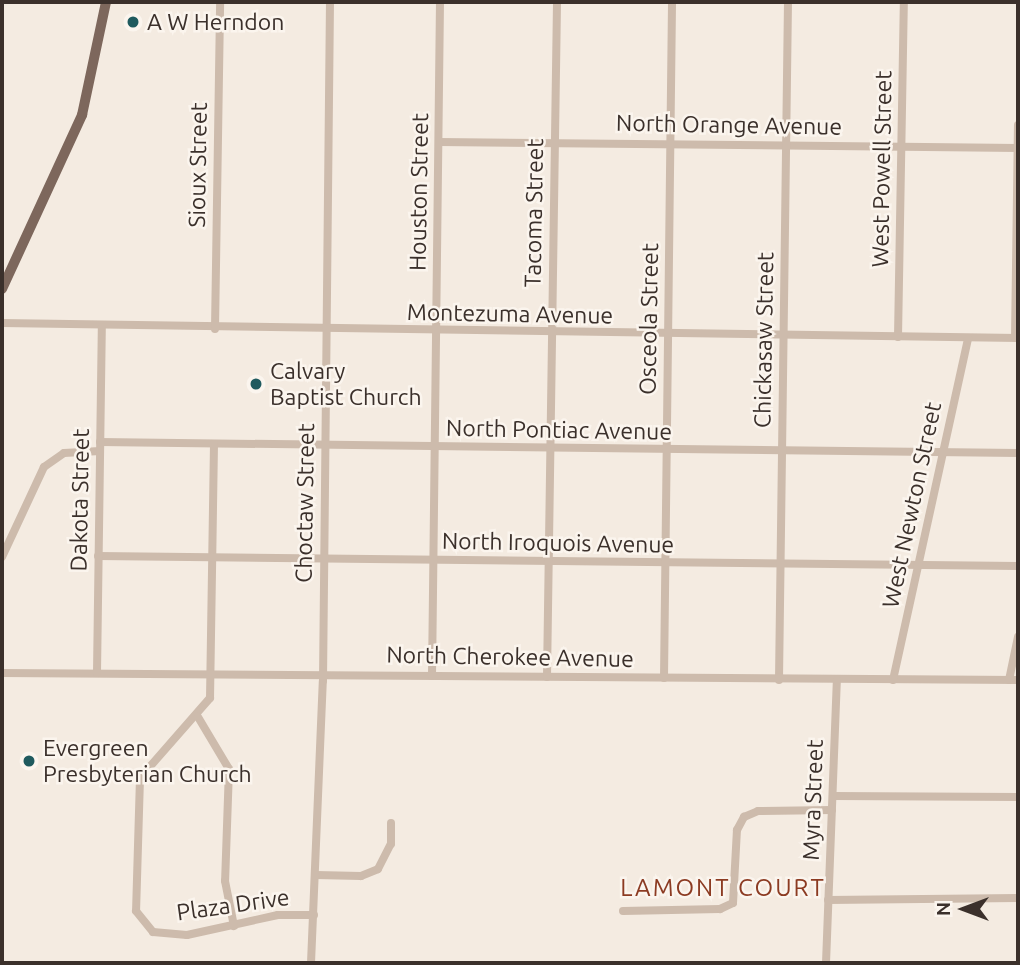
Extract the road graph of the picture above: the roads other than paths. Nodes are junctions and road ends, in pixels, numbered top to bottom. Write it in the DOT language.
graph roads {
  1 [pos="106,2"];
  2 [pos="220,2"];
  3 [pos="330,2"];
  4 [pos="440,2"];
  5 [pos="557,2"];
  6 [pos="672,2"];
  7 [pos="788,2"];
  8 [pos="904,2"];
  9 [pos="1018,125"];
  10 [pos="439,142"];
  11 [pos="554,142"];
  12 [pos="670,143"];
  13 [pos="786,145"];
  14 [pos="901,146"];
  15 [pos="1018,148"];
  16 [pos="2,289"];
  17 [pos="2,323"];
  18 [pos="102,327"];
  19 [pos="215,329"];
  20 [pos="326,331"];
  21 [pos="437,332"];
  22 [pos="552,334"];
  23 [pos="668,335"];
  24 [pos="784,337"];
  25 [pos="898,337"];
  26 [pos="968,338"];
  27 [pos="1016,338"];
  28 [pos="215,444"];
  29 [pos="324,446"];
  30 [pos="100,447"];
  31 [pos="435,448"];
  32 [pos="551,449"];
  33 [pos="666,450"];
  34 [pos="782,451"];
  35 [pos="943,452"];
  36 [pos="1018,453"];
  37 [pos="98,556"];
  38 [pos="2,557"];
  39 [pos="213,558"];
  40 [pos="323,559"];
  41 [pos="434,561"];
  42 [pos="550,563"];
  43 [pos="665,564"];
  44 [pos="781,564"];
  45 [pos="918,565"];
  46 [pos="1018,566"];
  47 [pos="1018,637"];
  48 [pos="2,673"];
  49 [pos="97,673"];
  50 [pos="211,674"];
  51 [pos="322,675"];
  52 [pos="432,676"];
  53 [pos="547,677"];
  54 [pos="664,678"];
  55 [pos="779,680"];
  56 [pos="837,680"];
  57 [pos="893,680"];
  58 [pos="1014,680"];
  59 [pos="198,717"];
  60 [pos="833,796"];
  61 [pos="1018,797"];
  62 [pos="832,810"];
  63 [pos="391,823"];
  64 [pos="316,876"];
  65 [pos="1018,898"];
  66 [pos="828,900"];
  67 [pos="623,911"];
  68 [pos="314,915"];
  69 [pos="234,926"];
  70 [pos="311,963"];
  71 [pos="826,963"];
  1 -- 16 [label="main road"];
  2 -- 19 [label="street, Sioux Street"];
  3 -- 20 [label="street, Choctaw Street"];
  4 -- 10 [label="street, Houston Street"];
  5 -- 11 [label="street, Tacoma Street"];
  6 -- 12 [label="street, Osceola Street"];
  7 -- 13 [label="street, Chickasaw Street"];
  8 -- 14 [label="street, West Powell Street"];
  9 -- 15 [label="street"];
  10 -- 11 [label="street, North Orange Avenue"];
  10 -- 21 [label="street, Houston Street"];
  11 -- 12 [label="street, North Orange Avenue"];
  11 -- 22 [label="street, Tacoma Street"];
  12 -- 13 [label="street, North Orange Avenue"];
  12 -- 23 [label="street, Osceola Street"];
  13 -- 14 [label="street, North Orange Avenue"];
  13 -- 24 [label="street, Chickasaw Street"];
  14 -- 15 [label="street, North Orange Avenue"];
  14 -- 25 [label="street, West Powell Street"];
  15 -- 27 [label="street"];
  17 -- 18 [label="street, Montezuma Avenue"];
  18 -- 19 [label="street, Montezuma Avenue"];
  18 -- 30 [label="street, Dakota Street"];
  19 -- 20 [label="street, Montezuma Avenue"];
  20 -- 21 [label="street, Montezuma Avenue"];
  20 -- 29 [label="street, Choctaw Street"];
  21 -- 22 [label="street, Montezuma Avenue"];
  21 -- 31 [label="street, Houston Street"];
  22 -- 23 [label="street, Montezuma Avenue"];
  22 -- 32 [label="street, Tacoma Street"];
  23 -- 24 [label="street, Montezuma Avenue"];
  23 -- 33 [label="street, Osceola Street"];
  24 -- 25 [label="street, Montezuma Avenue"];
  24 -- 34 [label="street, Chickasaw Street"];
  25 -- 26 [label="street, Montezuma Avenue"];
  26 -- 27 [label="street, Montezuma Avenue"];
  26 -- 35 [label="street, West Newton Street"];
  28 -- 29 [label="street, North Pontiac Avenue"];
  28 -- 30 [label="street, North Pontiac Avenue"];
  28 -- 39 [label="street"];
  29 -- 31 [label="street, North Pontiac Avenue"];
  29 -- 40 [label="street, Choctaw Street"];
  30 -- 37 [label="street, Dakota Street"];
  30 -- 38 [label="street, North Pontiac Avenue"];
  31 -- 32 [label="street, North Pontiac Avenue"];
  31 -- 41 [label="street, Houston Street"];
  32 -- 33 [label="street, North Pontiac Avenue"];
  32 -- 42 [label="street, Tacoma Street"];
  33 -- 34 [label="street, North Pontiac Avenue"];
  33 -- 43 [label="street, Osceola Street"];
  34 -- 35 [label="street, North Pontiac Avenue"];
  34 -- 44 [label="street, Chickasaw Street"];
  35 -- 36 [label="street, North Pontiac Avenue"];
  35 -- 45 [label="street, West Newton Street"];
  37 -- 39 [label="street, North Iroquois Avenue"];
  37 -- 49 [label="street, Dakota Street"];
  39 -- 40 [label="street, North Iroquois Avenue"];
  39 -- 50 [label="street"];
  40 -- 41 [label="street, North Iroquois Avenue"];
  40 -- 51 [label="street, Choctaw Street"];
  41 -- 42 [label="street, North Iroquois Avenue"];
  41 -- 52 [label="street, Houston Street"];
  42 -- 43 [label="street, North Iroquois Avenue"];
  42 -- 53 [label="street, Tacoma Street"];
  43 -- 44 [label="street, North Iroquois Avenue"];
  43 -- 54 [label="street, Osceola Street"];
  44 -- 45 [label="street, North Iroquois Avenue"];
  44 -- 55 [label="street, Chickasaw Street"];
  45 -- 46 [label="street, North Iroquois Avenue"];
  45 -- 57 [label="street, West Newton Street"];
  47 -- 58 [label="street"];
  48 -- 49 [label="street, North Cherokee Avenue"];
  49 -- 50 [label="street, North Cherokee Avenue"];
  50 -- 51 [label="street, North Cherokee Avenue"];
  50 -- 59 [label="street"];
  51 -- 52 [label="street, North Cherokee Avenue"];
  51 -- 64 [label="street, Choctaw Street"];
  52 -- 53 [label="street, North Cherokee Avenue"];
  53 -- 54 [label="street, North Cherokee Avenue"];
  54 -- 55 [label="street, North Cherokee Avenue"];
  55 -- 56 [label="street, North Cherokee Avenue"];
  56 -- 57 [label="street, North Cherokee Avenue"];
  56 -- 60 [label="street, Myra Street"];
  57 -- 58 [label="street, North Cherokee Avenue"];
  59 -- 69 [label="street"];
  59 -- 69 [label="street, Plaza Drive"];
  60 -- 61 [label="street"];
  60 -- 62 [label="street, Myra Street"];
  62 -- 66 [label="street, Myra Street"];
  62 -- 67 [label="street"];
  63 -- 64 [label="street"];
  64 -- 68 [label="street, Choctaw Street"];
  65 -- 66 [label="street"];
  66 -- 71 [label="street, Myra Street"];
  68 -- 69 [label="street, Plaza Drive"];
  68 -- 70 [label="street, Choctaw Street"];
}
